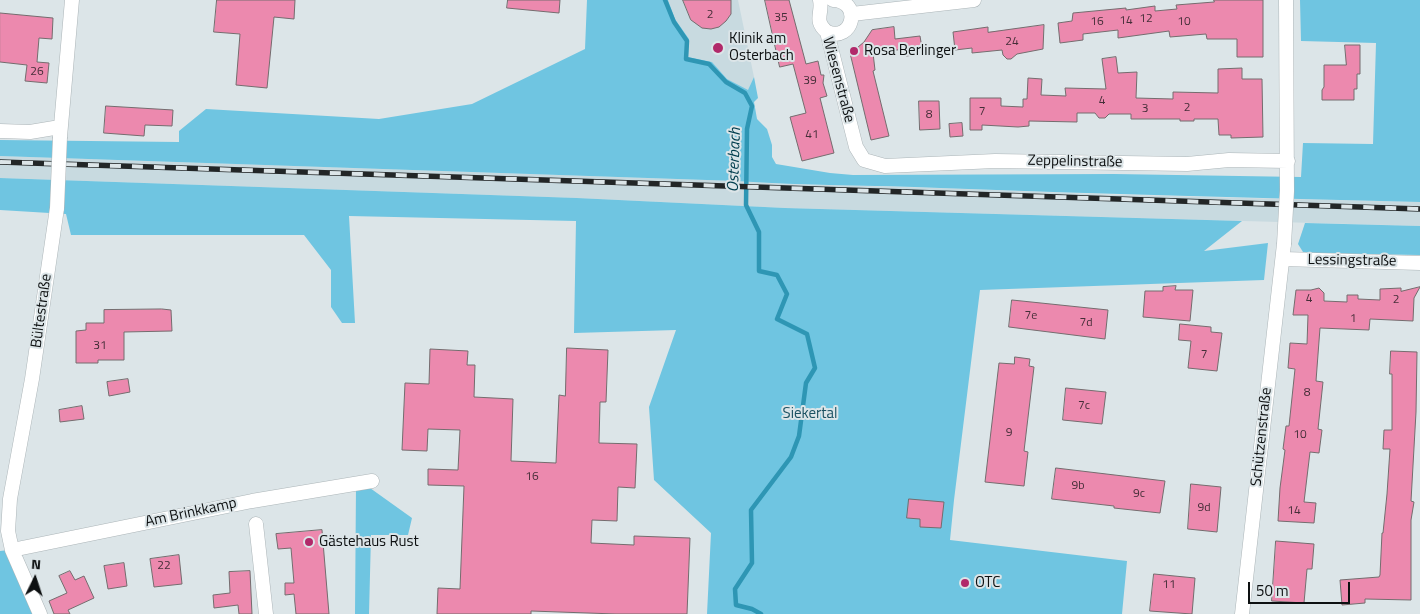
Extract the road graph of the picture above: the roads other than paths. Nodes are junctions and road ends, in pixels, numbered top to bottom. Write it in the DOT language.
graph roads {
  1 [pos="72,0"];
  2 [pos="974,0"];
  3 [pos="1286,0"];
  4 [pos="827,2"];
  5 [pos="852,14"];
  6 [pos="827,32"];
  7 [pos="0,132"];
  8 [pos="60,133"];
  9 [pos="864,160"];
  10 [pos="1287,167"];
  11 [pos="1283,259"];
  12 [pos="1420,263"];
  13 [pos="372,481"];
  14 [pos="256,524"];
  15 [pos="12,550"];
  16 [pos="40,614"];
  17 [pos="266,614"];
  18 [pos="1242,614"];
  1 -- 8 [label="street, Bültestraße"];
  2 -- 5 [label="street"];
  3 -- 10 [label="street"];
  4 -- 5 [label="street"];
  4 -- 6 [label="street, Wiesenstraße"];
  5 -- 6 [label="street"];
  6 -- 9 [label="street, Wiesenstraße"];
  7 -- 8 [label="street"];
  8 -- 15 [label="street, Bültestraße, bridge"];
  9 -- 10 [label="street, Zeppelinstraße"];
  10 -- 11 [label="street, Schützenstraße, bridge"];
  11 -- 12 [label="street, Lessingstraße"];
  11 -- 18 [label="street, Schützenstraße"];
  13 -- 15 [label="street, Am Brinkkamp"];
  14 -- 17 [label="street"];
  15 -- 16 [label="street, Bültestraße"];
}
